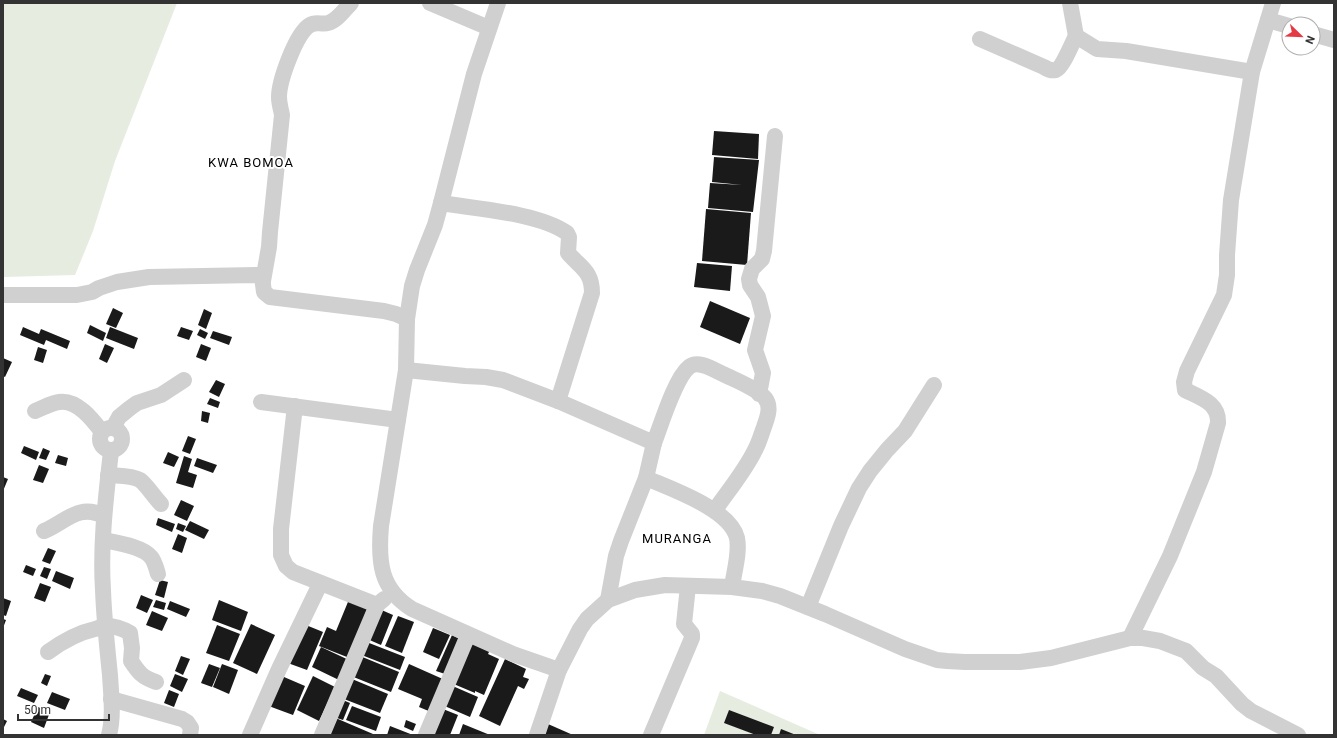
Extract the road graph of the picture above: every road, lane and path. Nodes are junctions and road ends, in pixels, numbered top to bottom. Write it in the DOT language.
graph roads {
  1 [pos="351,3"];
  2 [pos="430,3"];
  3 [pos="498,3"];
  4 [pos="1070,3"];
  5 [pos="1273,3"];
  6 [pos="1268,20"];
  7 [pos="1281,24"];
  8 [pos="489,28"];
  9 [pos="1076,36"];
  10 [pos="1321,36"];
  11 [pos="980,39"];
  12 [pos="1334,40"];
  13 [pos="1252,72"];
  14 [pos="775,136"];
  15 [pos="441,203"];
  16 [pos="263,281"];
  17 [pos="3,295"];
  18 [pos="408,319"];
  19 [pos="406,370"];
  20 [pos="184,380"];
  21 [pos="934,385"];
  22 [pos="759,394"];
  23 [pos="558,401"];
  24 [pos="261,402"];
  25 [pos="295,406"];
  26 [pos="35,411"];
  27 [pos="398,420"];
  28 [pos="107,430"];
  29 [pos="654,443"];
  30 [pos="108,475"];
  31 [pos="646,478"];
  32 [pos="161,504"];
  33 [pos="714,510"];
  34 [pos="104,516"];
  35 [pos="44,531"];
  36 [pos="103,540"];
  37 [pos="158,574"];
  38 [pos="320,584"];
  39 [pos="688,586"];
  40 [pos="732,587"];
  41 [pos="393,592"];
  42 [pos="608,600"];
  43 [pos="377,605"];
  44 [pos="808,607"];
  45 [pos="105,625"];
  46 [pos="468,635"];
  47 [pos="1130,638"];
  48 [pos="48,652"];
  49 [pos="559,670"];
  50 [pos="156,682"];
  51 [pos="111,699"];
  52 [pos="109,735"];
  53 [pos="190,735"];
  54 [pos="250,735"];
  55 [pos="322,735"];
  56 [pos="426,735"];
  57 [pos="537,735"];
  58 [pos="651,735"];
  59 [pos="1298,735"];
  1 -- 16 [label="street"];
  2 -- 8 [label="street"];
  3 -- 8 [label="street"];
  4 -- 9 [label="street"];
  5 -- 6 [label="street"];
  6 -- 7 [label="street"];
  6 -- 13 [label="street"];
  8 -- 15 [label="street"];
  9 -- 11 [label="street"];
  9 -- 13 [label="street"];
  10 -- 12 [label="street"];
  13 -- 47 [label="street"];
  14 -- 22 [label="street"];
  15 -- 18 [label="street"];
  15 -- 23 [label="street"];
  16 -- 17 [label="street"];
  16 -- 18 [label="street"];
  18 -- 19 [label="street"];
  19 -- 23 [label="street"];
  19 -- 27 [label="street"];
  20 -- 28 [label="street"];
  21 -- 44 [label="street"];
  22 -- 29 [label="street"];
  22 -- 33 [label="street"];
  23 -- 29 [label="street"];
  24 -- 25 [label="street"];
  25 -- 27 [label="street"];
  25 -- 38 [label="street"];
  26 -- 28 [label="street"];
  27 -- 41 [label="street"];
  28 -- 30 [label="street"];
  29 -- 31 [label="street"];
  30 -- 32 [label="street"];
  30 -- 34 [label="street"];
  31 -- 33 [label="street"];
  31 -- 42 [label="street"];
  33 -- 40 [label="street"];
  34 -- 35 [label="street"];
  34 -- 36 [label="street"];
  36 -- 37 [label="street"];
  36 -- 45 [label="street"];
  38 -- 43 [label="street"];
  38 -- 54 [label="street"];
  39 -- 40 [label="street"];
  39 -- 42 [label="street"];
  39 -- 58 [label="street"];
  40 -- 44 [label="street"];
  41 -- 43 [label="street"];
  41 -- 46 [label="street"];
  42 -- 49 [label="street"];
  43 -- 55 [label="street"];
  44 -- 47 [label="street"];
  45 -- 48 [label="street"];
  45 -- 50 [label="street"];
  45 -- 51 [label="street"];
  46 -- 49 [label="street"];
  46 -- 56 [label="street"];
  47 -- 59 [label="street"];
  49 -- 57 [label="street"];
  51 -- 52 [label="street"];
  51 -- 53 [label="street"];
}
